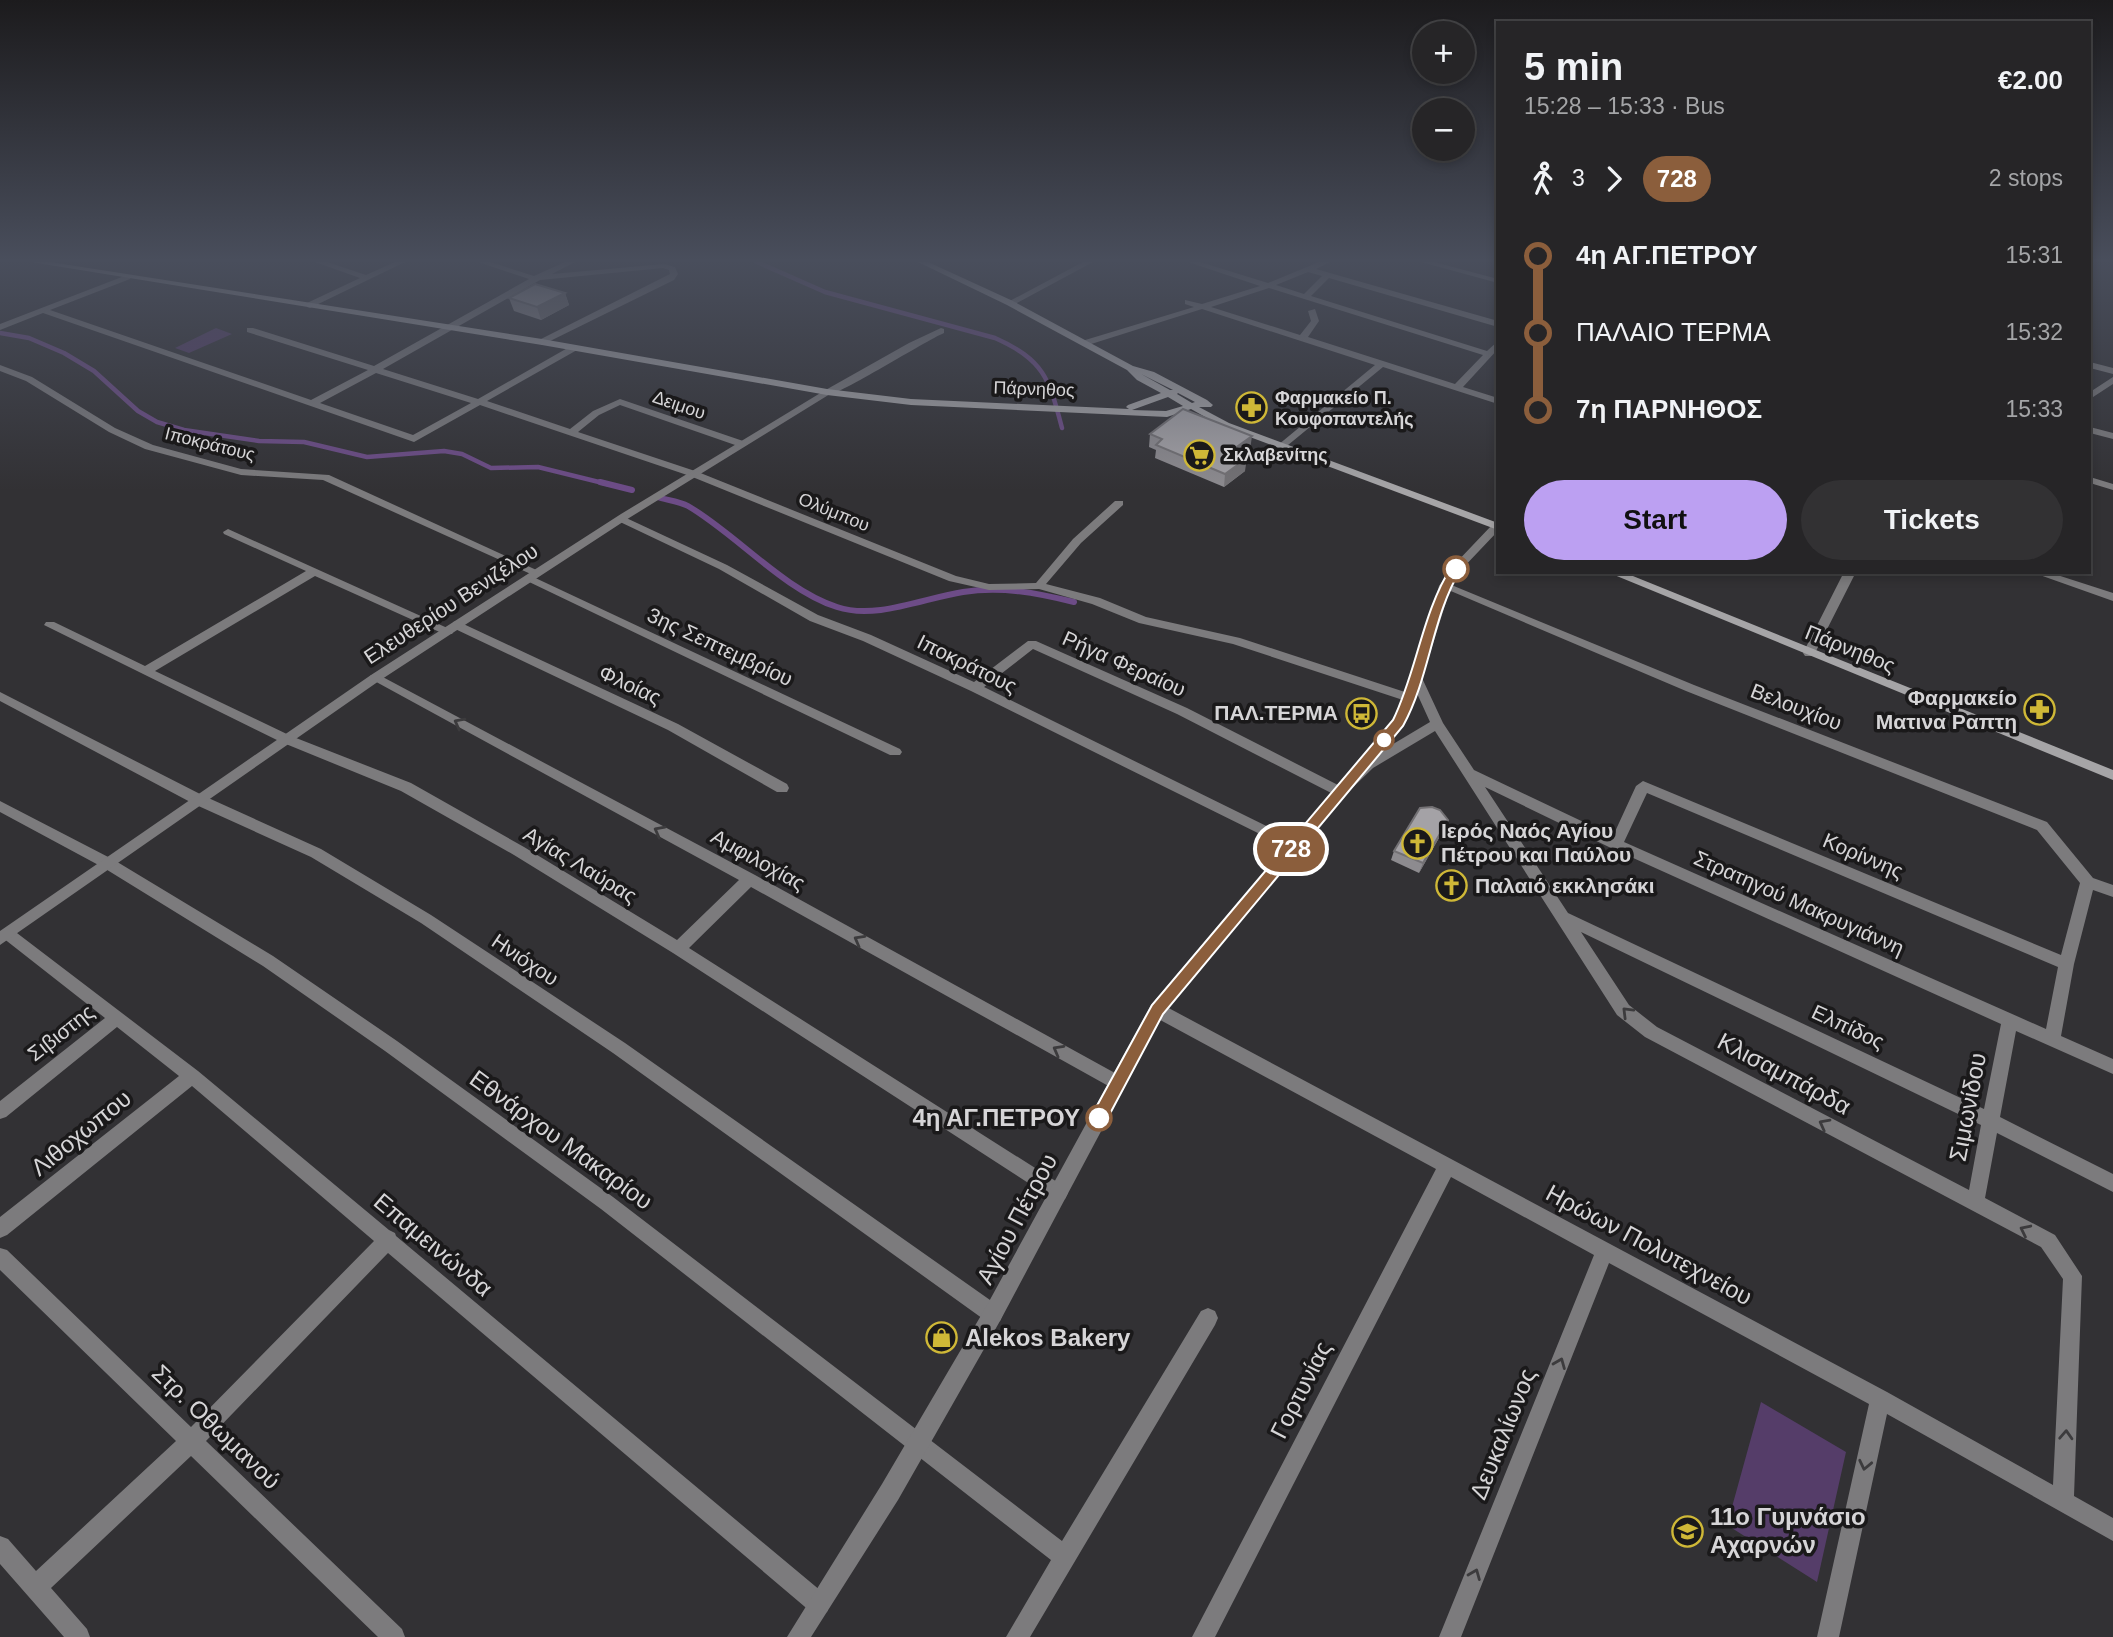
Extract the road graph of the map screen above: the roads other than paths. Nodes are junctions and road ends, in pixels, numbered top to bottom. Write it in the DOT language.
graph roads {
  1 [pos="124,338"];
  2 [pos="278,338"];
  3 [pos="429,338"];
  4 [pos="517,338"];
  5 [pos="549,338"];
  6 [pos="922,338"];
  7 [pos="1078,338"];
  8 [pos="1100,338"];
  9 [pos="1437,338"];
  10 [pos="1302,339"];
  11 [pos="542,342"];
  12 [pos="1085,343"];
  13 [pos="1496,346"];
  14 [pos="574,348"];
  15 [pos="1488,354"];
  16 [pos="1382,364"];
  17 [pos="2091,365"];
  18 [pos="0,368"];
  19 [pos="1130,368"];
  20 [pos="380,369"];
  21 [pos="2113,371"];
  22 [pos="2113,380"];
  23 [pos="1457,388"];
  24 [pos="1180,390"];
  25 [pos="827,392"];
  26 [pos="1167,395"];
  27 [pos="2091,395"];
  28 [pos="1496,400"];
  29 [pos="479,402"];
  30 [pos="1204,402"];
  31 [pos="313,403"];
  32 [pos="1192,408"];
  33 [pos="1119,410"];
  34 [pos="2091,430"];
  35 [pos="572,432"];
  36 [pos="1254,434"];
  37 [pos="2113,436"];
  38 [pos="743,444"];
  39 [pos="1282,447"];
  40 [pos="694,474"];
  41 [pos="2091,480"];
  42 [pos="2113,487"];
  43 [pos="1119,503"];
  44 [pos="622,519"];
  45 [pos="1496,527"];
  46 [pos="1496,528"];
  47 [pos="228,532"];
  48 [pos="315,571"];
  49 [pos="1617,574"];
  50 [pos="1849,574"];
  51 [pos="2042,574"];
  52 [pos="533,575"];
  53 [pos="1040,586"];
  54 [pos="1445,586"];
  55 [pos="2113,597"];
  56 [pos="50,625"];
  57 [pos="453,628"];
  58 [pos="1809,653"];
  59 [pos="1420,661"];
  60 [pos="146,671"];
  61 [pos="375,678"];
  62 [pos="975,688"];
  63 [pos="0,696"];
  64 [pos="1410,698"];
  65 [pos="1437,724"];
  66 [pos="286,738"];
  67 [pos="895,752"];
  68 [pos="1469,773"];
  69 [pos="2113,775"];
  70 [pos="782,788"];
  71 [pos="1339,792"];
  72 [pos="199,800"];
  73 [pos="3,812"];
  74 [pos="1616,844"];
  75 [pos="1294,846"];
  76 [pos="109,864"];
  77 [pos="750,879"];
  78 [pos="2088,882"];
  79 [pos="2113,891"];
  80 [pos="1561,916"];
  81 [pos="4,937"];
  82 [pos="678,949"];
  83 [pos="2066,964"];
  84 [pos="1157,1010"];
  85 [pos="117,1018"];
  86 [pos="2010,1020"];
  87 [pos="2052,1038"];
  88 [pos="2113,1067"];
  89 [pos="192,1076"];
  90 [pos="1118,1083"];
  91 [pos="0,1111"];
  92 [pos="1989,1120"];
  93 [pos="1447,1166"];
  94 [pos="2113,1183"];
  95 [pos="1059,1192"];
  96 [pos="1975,1203"];
  97 [pos="0,1229"];
  98 [pos="388,1239"];
  99 [pos="1605,1251"];
  100 [pos="0,1257"];
  101 [pos="993,1314"];
  102 [pos="1208,1318"];
  103 [pos="1880,1399"];
  104 [pos="193,1440"];
  105 [pos="919,1442"];
  106 [pos="2063,1503"];
  107 [pos="2113,1530"];
  108 [pos="0,1547"];
  109 [pos="1064,1556"];
  110 [pos="35,1587"];
  111 [pos="819,1604"];
  112 [pos="1209,1634"];
  113 [pos="79,1637"];
  114 [pos="394,1637"];
  115 [pos="798,1637"];
  116 [pos="1017,1637"];
  117 [pos="1450,1637"];
  118 [pos="1828,1637"];
  1 -- 31 [label="street"];
  2 -- 20 [label="street, Ολύμπου"];
  3 -- 20 [label="street"];
  4 -- 11 [label="main road, Πάρνηθος"];
  5 -- 11 [label="street"];
  6 -- 25 [label="street, Ελευθερίου Βενιζέλου"];
  7 -- 12 [label="main road"];
  8 -- 12 [label="street"];
  9 -- 15 [label="street"];
  10 -- 16 [label="street"];
  11 -- 14 [label="main road, Πάρνηθος"];
  12 -- 19 [label="main road"];
  13 -- 15 [label="street"];
  14 -- 25 [label="main road, Πάρνηθος"];
  14 -- 29 [label="street"];
  15 -- 23 [label="street"];
  16 -- 23 [label="street"];
  16 -- 39 [label="street"];
  17 -- 21 [label="street"];
  18 -- 52 [label="street, Ιποκράτους"];
  19 -- 24 [label="main road"];
  19 -- 26 [label="main road"];
  20 -- 29 [label="street, Ολύμπου"];
  20 -- 31 [label="street"];
  22 -- 27 [label="street"];
  23 -- 28 [label="street"];
  24 -- 26 [label="main road, Πάρνηθος"];
  24 -- 30 [label="main road"];
  25 -- 33 [label="main road, Πάρνηθος"];
  25 -- 38 [label="street, Ελευθερίου Βενιζέλου"];
  26 -- 32 [label="main road"];
  26 -- 33 [label="main road, Πάρνηθος"];
  29 -- 31 [label="street"];
  29 -- 35 [label="street, Ολύμπου"];
  30 -- 32 [label="main road, Πάρνηθος"];
  30 -- 36 [label="main road"];
  32 -- 33 [label="main road, Πάρνηθος"];
  32 -- 36 [label="main road"];
  34 -- 37 [label="street"];
  35 -- 38 [label="street, Δειμου"];
  35 -- 40 [label="street, Ολύμπου"];
  36 -- 39 [label="main road"];
  38 -- 40 [label="street, Ελευθερίου Βενιζέλου"];
  39 -- 45 [label="main road"];
  40 -- 44 [label="street, Ελευθερίου Βενιζέλου"];
  40 -- 53 [label="street, Ολύμπου"];
  41 -- 42 [label="street"];
  43 -- 53 [label="street"];
  44 -- 52 [label="street, Ελευθερίου Βενιζέλου"];
  44 -- 62 [label="street, Ιποκράτους"];
  46 -- 54 [label="street, Αγίου Πέτρου"];
  47 -- 48 [label="street, Φλοίας"];
  48 -- 57 [label="street, Φλοίας"];
  48 -- 60 [label="street"];
  49 -- 58 [label="main road, Πάρνηθος"];
  50 -- 58 [label="street"];
  51 -- 55 [label="street"];
  52 -- 57 [label="street, Ελευθερίου Βενιζέλου"];
  52 -- 67 [label="street, 3ης Σεπτεμβρίου"];
  53 -- 64 [label="street, Ολύμπου"];
  54 -- 59 [label="street, Αγίου Πέτρου"];
  54 -- 78 [label="street, Βελουχίου"];
  56 -- 60 [label="street, Αγίας Λαύρας"];
  57 -- 61 [label="street, Ελευθερίου Βενιζέλου"];
  57 -- 70 [label="street, Φλοίας"];
  58 -- 69 [label="main road, Πάρνηθος"];
  59 -- 64 [label="street, Αγίου Πέτρου"];
  59 -- 65 [label="street, Κλισαμπάρδα"];
  60 -- 66 [label="street, Αγίας Λαύρας"];
  61 -- 66 [label="street, Ελευθερίου Βενιζέλου"];
  77 -- 61 [label="street, Αμφιλοχίας, one-way"];
  62 -- 71 [label="street, Ρήγα Φεραίου"];
  62 -- 75 [label="street, Ιποκράτους"];
  63 -- 72 [label="street, Ηνιόχου"];
  64 -- 71 [label="street, Αγίου Πέτρου"];
  65 -- 68 [label="street, Κλισαμπάρδα"];
  65 -- 71 [label="street"];
  66 -- 72 [label="street, Ελευθερίου Βενιζέλου"];
  66 -- 82 [label="street, Αγίας Λαύρας"];
  68 -- 74 [label="street, Στρατηγού Μακρυγιάννη"];
  68 -- 80 [label="street, Κλισαμπάρδα"];
  71 -- 75 [label="street, Αγίου Πέτρου"];
  72 -- 76 [label="street, Ελευθερίου Βενιζέλου"];
  72 -- 101 [label="street, Ηνιόχου"];
  73 -- 76 [label="street, Εθνάρχου Μακαρίου"];
  74 -- 83 [label="street, Κορίννης"];
  74 -- 86 [label="street, Στρατηγού Μακρυγιάννη"];
  75 -- 84 [label="street, Αγίου Πέτρου"];
  76 -- 81 [label="street, Ελευθερίου Βενιζέλου"];
  76 -- 105 [label="street, Εθνάρχου Μακαρίου"];
  77 -- 82 [label="street"];
  90 -- 77 [label="street, Αμφιλοχίας, one-way"];
  78 -- 79 [label="street"];
  78 -- 83 [label="street"];
  80 -- 92 [label="street, Ελπίδος"];
  96 -- 80 [label="street, Κλισαμπάρδα, one-way"];
  81 -- 85 [label="street, Επαμεινώνδα"];
  82 -- 95 [label="street, Αγίας Λαύρας"];
  83 -- 87 [label="street"];
  84 -- 90 [label="street, Αγίου Πέτρου"];
  84 -- 93 [label="street, Ηρώων Πολυτεχνείου"];
  85 -- 89 [label="street, Επαμεινώνδα"];
  85 -- 91 [label="street, Σιβιστης"];
  86 -- 87 [label="street, Στρατηγού Μακρυγιάννη"];
  86 -- 92 [label="street, Σιμωνίδου"];
  87 -- 88 [label="street, Στρατηγού Μακρυγιάννη"];
  89 -- 97 [label="street, Λιθοχωπου"];
  89 -- 98 [label="street, Επαμεινώνδα"];
  90 -- 95 [label="street, Αγίου Πέτρου"];
  92 -- 94 [label="street, Ελπίδος"];
  92 -- 96 [label="street, Σιμωνίδου"];
  93 -- 99 [label="street, Ηρώων Πολυτεχνείου"];
  93 -- 112 [label="street, Γορτυνίας"];
  95 -- 101 [label="street, Αγίου Πέτρου"];
  106 -- 96 [label="street, Κλισαμπάρδα, one-way"];
  98 -- 104 [label="street"];
  98 -- 111 [label="street, Επαμεινώνδα"];
  99 -- 103 [label="street, Ηρώων Πολυτεχνείου"];
  117 -- 99 [label="street, Δευκαλίωνος, one-way"];
  100 -- 104 [label="street, Στρ. Οθωμανού"];
  101 -- 105 [label="street, Αγίου Πέτρου"];
  102 -- 109 [label="street"];
  103 -- 106 [label="street, Ηρώων Πολυτεχνείου"];
  103 -- 118 [label="street, one-way"];
  104 -- 110 [label="street"];
  104 -- 114 [label="street, Στρ. Οθωμανού"];
  105 -- 109 [label="street, Εθνάρχου Μακαρίου"];
  105 -- 111 [label="street, Αγίου Πέτρου"];
  106 -- 107 [label="street, Ηρώων Πολυτεχνείου"];
  108 -- 110 [label="street"];
  109 -- 116 [label="street"];
  110 -- 113 [label="street"];
  111 -- 115 [label="street, Αγίου Πέτρου"];
}
